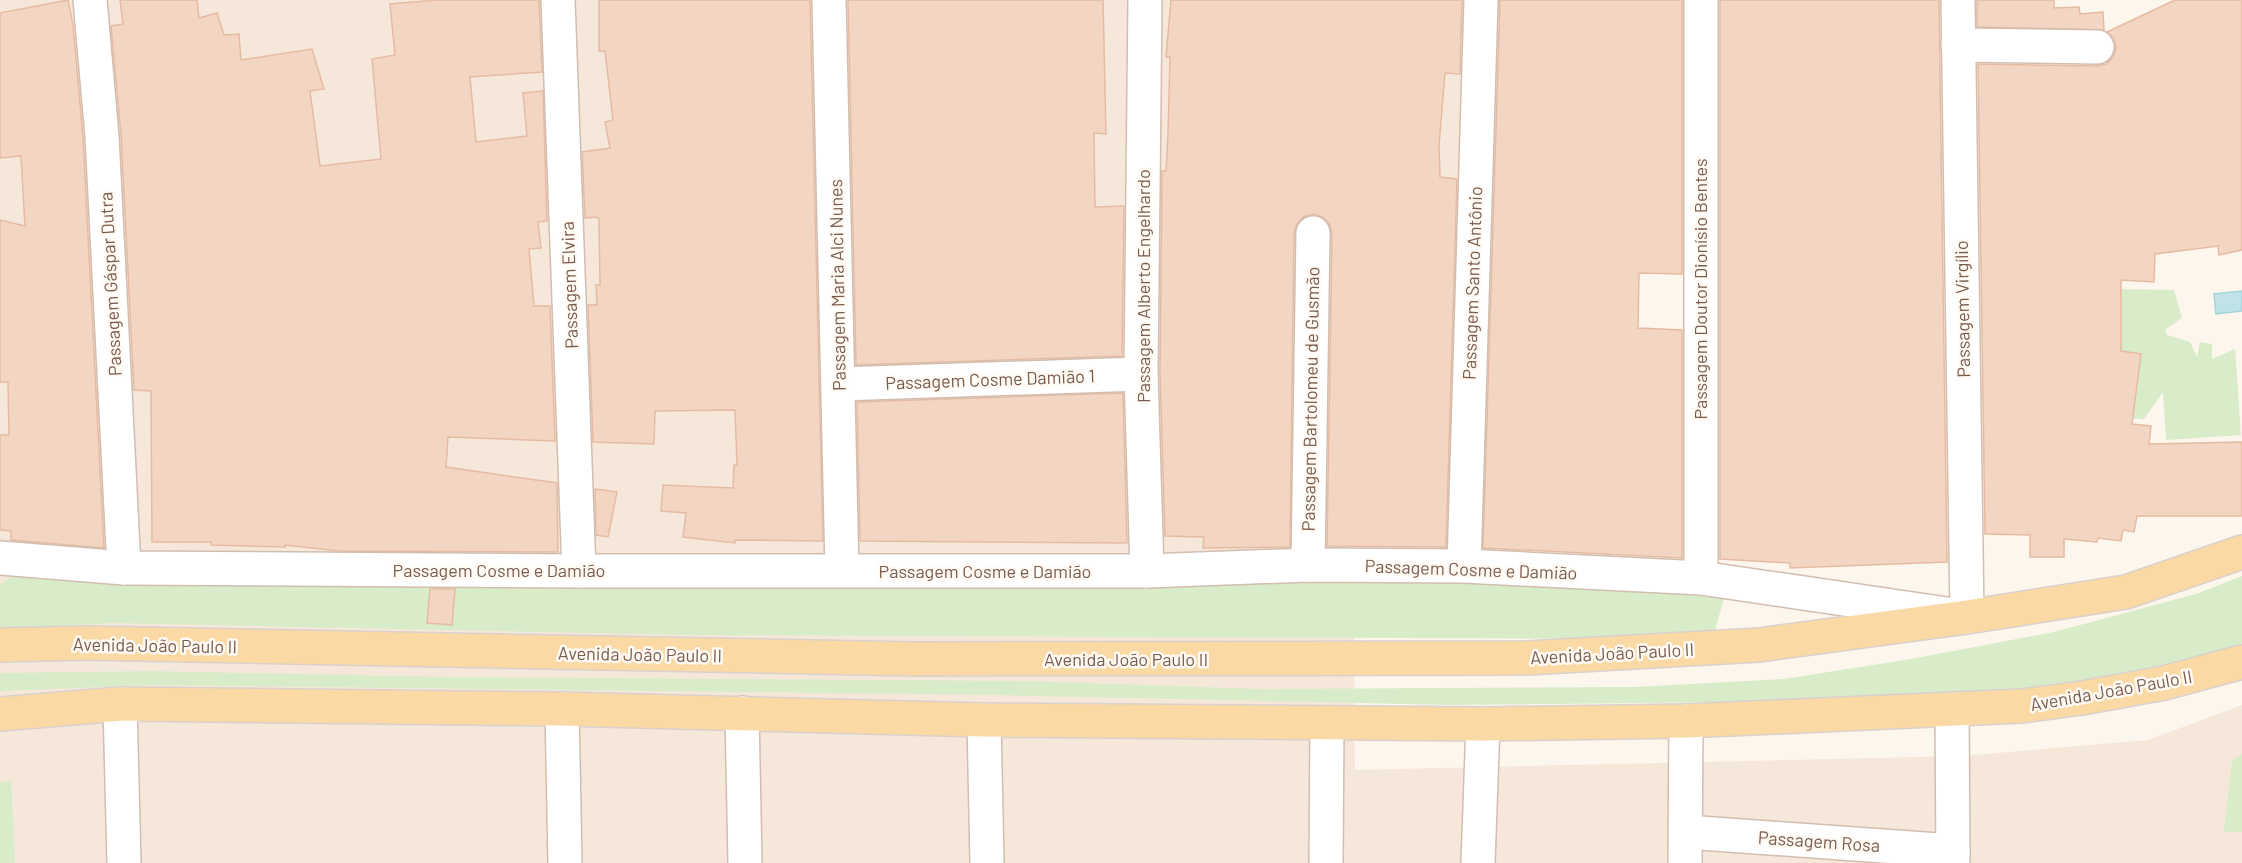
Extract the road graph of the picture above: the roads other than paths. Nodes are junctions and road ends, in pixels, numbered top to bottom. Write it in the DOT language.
graph roads {
  1 [pos="90,0"];
  2 [pos="558,0"];
  3 [pos="829,0"];
  4 [pos="1145,0"];
  5 [pos="1481,0"];
  6 [pos="1701,0"];
  7 [pos="1958,0"];
  8 [pos="1958,45"];
  9 [pos="2097,47"];
  10 [pos="1313,233"];
  11 [pos="1141,374"];
  12 [pos="839,384"];
  13 [pos="2242,552"];
  14 [pos="0,558"];
  15 [pos="1308,565"];
  16 [pos="1464,566"];
  17 [pos="124,568"];
  18 [pos="842,570"];
  19 [pos="579,571"];
  20 [pos="1148,571"];
  21 [pos="1701,578"];
  22 [pos="1967,617"];
  23 [pos="0,645"];
  24 [pos="2241,662"];
  25 [pos="120,704"];
  26 [pos="562,709"];
  27 [pos="1953,710"];
  28 [pos="742,713"];
  29 [pos="0,714"];
  30 [pos="984,720"];
  31 [pos="1686,722"];
  32 [pos="1327,723"];
  33 [pos="1483,724"];
  34 [pos="1685,847"];
  35 [pos="1953,857"];
  36 [pos="124,863"];
  37 [pos="565,863"];
  38 [pos="745,863"];
  39 [pos="987,863"];
  40 [pos="1326,863"];
  41 [pos="1478,863"];
  1 -- 17 [label="street, Passagem Gáspar Dutra"];
  2 -- 19 [label="street, Passagem Elvira"];
  3 -- 12 [label="street, Passagem Maria Alci Nunes"];
  4 -- 11 [label="street, Passagem Alberto Engelhardo"];
  5 -- 16 [label="street, Passagem Santo Antônio"];
  6 -- 21 [label="street, Passagem Doutor Dionísio Bentes"];
  7 -- 8 [label="street, Passagem Virgílio"];
  8 -- 9 [label="street"];
  8 -- 22 [label="street, Passagem Virgílio"];
  10 -- 15 [label="street, Passagem Bartolomeu de Gusmão"];
  11 -- 12 [label="street, Passagem Cosme Damião 1"];
  11 -- 20 [label="street, Passagem Alberto Engelhardo"];
  12 -- 18 [label="street, Passagem Maria Alci Nunes"];
  13 -- 22 [label="main road, Avenida João Paulo II"];
  14 -- 17 [label="street, Passagem Cosme e Damião"];
  15 -- 16 [label="street, Passagem Cosme e Damião"];
  15 -- 20 [label="street, Passagem Cosme e Damião"];
  16 -- 21 [label="street, Passagem Cosme e Damião"];
  17 -- 19 [label="street, Passagem Cosme e Damião"];
  18 -- 19 [label="street, Passagem Cosme e Damião"];
  18 -- 20 [label="street, Passagem Cosme e Damião"];
  21 -- 22 [label="street, Passagem Cosme e Damião"];
  22 -- 23 [label="main road, Avenida João Paulo II"];
  24 -- 27 [label="main road, Avenida João Paulo II"];
  25 -- 26 [label="main road, Avenida João Paulo II"];
  25 -- 29 [label="main road, Avenida João Paulo II"];
  25 -- 36 [label="street"];
  26 -- 28 [label="main road, Avenida João Paulo II"];
  26 -- 37 [label="street"];
  27 -- 31 [label="main road, Avenida João Paulo II"];
  27 -- 35 [label="street"];
  28 -- 30 [label="main road, Avenida João Paulo II"];
  28 -- 38 [label="street"];
  30 -- 32 [label="main road, Avenida João Paulo II"];
  30 -- 39 [label="street"];
  31 -- 33 [label="main road, Avenida João Paulo II"];
  31 -- 34 [label="street"];
  32 -- 33 [label="main road, Avenida João Paulo II"];
  32 -- 40 [label="street"];
  33 -- 41 [label="street"];
  34 -- 35 [label="street, Passagem Rosa"];
}
